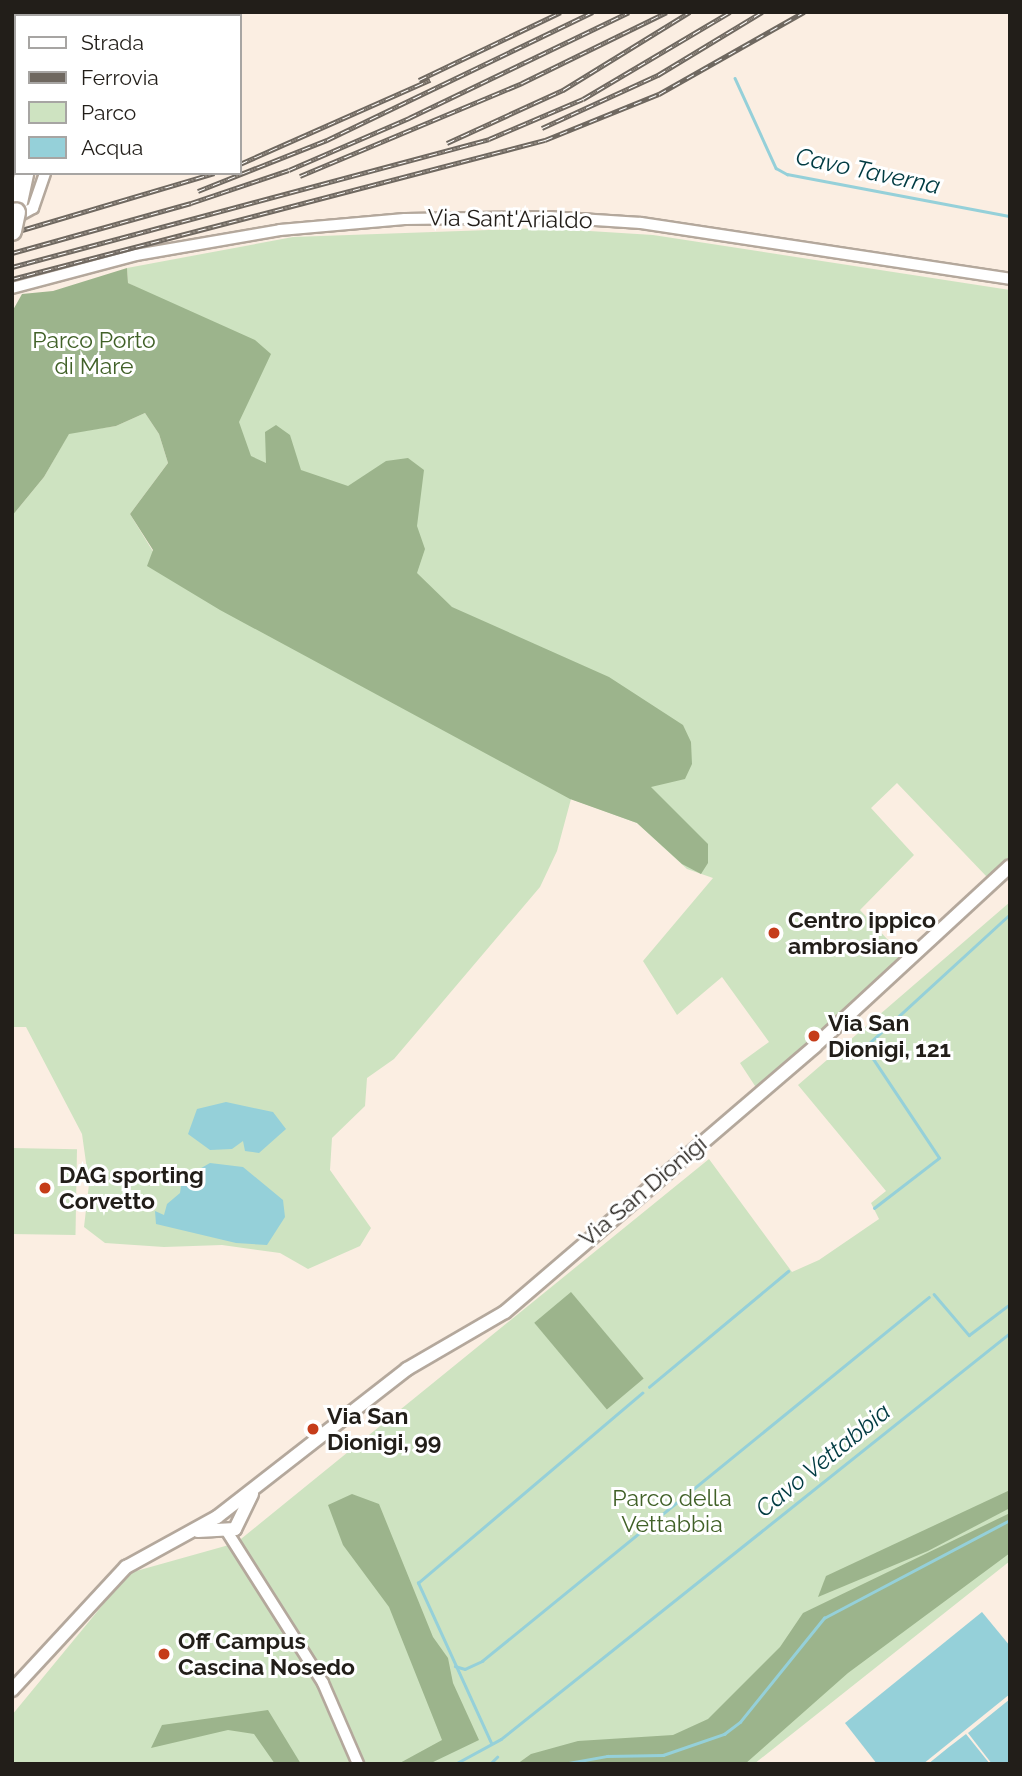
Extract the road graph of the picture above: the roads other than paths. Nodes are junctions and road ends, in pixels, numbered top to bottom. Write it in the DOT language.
graph roads {
  1 [pos="24,175"];
  2 [pos="44,175"];
  3 [pos="14,216"];
  4 [pos="12,231"];
  5 [pos="1010,279"];
  6 [pos="12,288"];
  7 [pos="1010,866"];
  8 [pos="234,1511"];
  9 [pos="225,1525"];
  10 [pos="12,1690"];
  11 [pos="358,1764"];
  1 -- 3 [label="highway"];
  2 -- 3 [label="street"];
  3 -- 4 [label="highway, bridge"];
  5 -- 6 [label="street, Via Sant'Arialdo"];
  7 -- 8 [label="street, Via San Dionigi"];
  8 -- 9 [label="street, Via San Dionigi"];
  8 -- 9 [label="street, Via San Dionigi"];
  9 -- 10 [label="street, Via San Dionigi"];
  9 -- 11 [label="street"];
}
